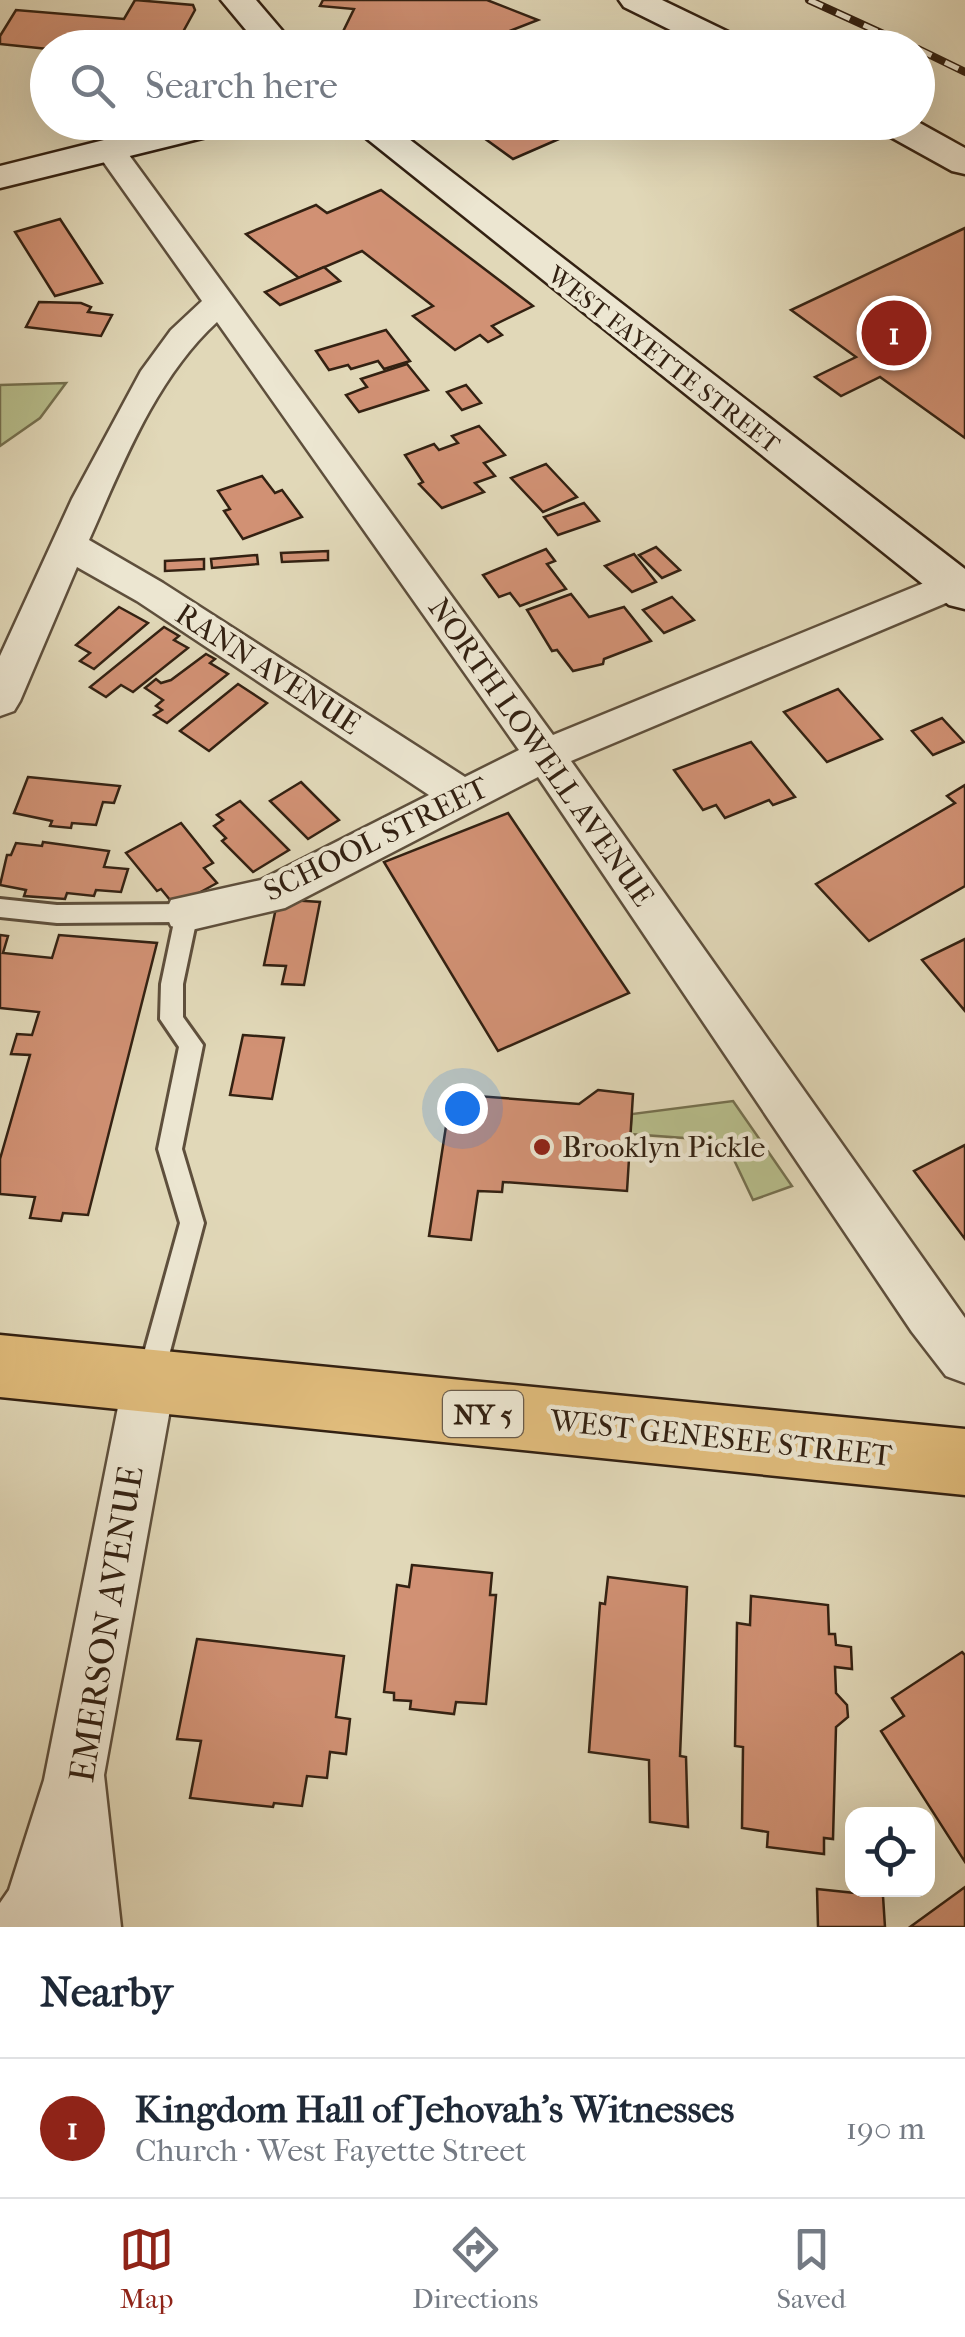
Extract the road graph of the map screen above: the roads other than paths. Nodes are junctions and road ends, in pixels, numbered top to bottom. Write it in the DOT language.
graph roads {
  1 [pos="238,0"];
  2 [pos="636,0"];
  3 [pos="720,0"];
  4 [pos="682,22"];
  5 [pos="264,30"];
  6 [pos="698,30"];
  7 [pos="150,140"];
  8 [pos="387,140"];
  9 [pos="923,140"];
  10 [pos="110,150"];
  11 [pos="965,163"];
  12 [pos="0,178"];
  13 [pos="221,302"];
  14 [pos="68,545"];
  15 [pos="960,589"];
  16 [pos="0,701"];
  17 [pos="546,756"];
  18 [pos="465,798"];
  19 [pos="0,908"];
  20 [pos="187,912"];
  21 [pos="965,1358"];
  22 [pos="0,1366"];
  23 [pos="149,1382"];
  24 [pos="965,1462"];
  25 [pos="74,1775"];
  26 [pos="21,1927"];
  27 [pos="90,1927"];
  1 -- 5 [label="street"];
  2 -- 4 [label="street"];
  3 -- 4 [label="street"];
  4 -- 6 [label="street"];
  7 -- 10 [label="street"];
  8 -- 15 [label="street, WEST FAYETTE STREET"];
  9 -- 11 [label="street"];
  10 -- 12 [label="street"];
  10 -- 13 [label="street, NORTH LOWELL AVENUE"];
  13 -- 14 [label="street"];
  13 -- 17 [label="street, NORTH LOWELL AVENUE"];
  14 -- 16 [label="street"];
  14 -- 18 [label="street, RANN AVENUE"];
  15 -- 17 [label="street, SCHOOL STREET"];
  17 -- 18 [label="street, SCHOOL STREET"];
  17 -- 21 [label="street, NORTH LOWELL AVENUE"];
  18 -- 20 [label="street, SCHOOL STREET"];
  19 -- 20 [label="lane, SCHOOL STREET"];
  20 -- 23 [label="lane"];
  22 -- 23 [label="main road, WEST GENESEE STREET / NY 5"];
  23 -- 24 [label="main road, WEST GENESEE STREET / NY 5"];
  23 -- 25 [label="street, EMERSON AVENUE"];
  25 -- 26 [label="street"];
  25 -- 27 [label="street, EMERSON AVENUE"];
}
